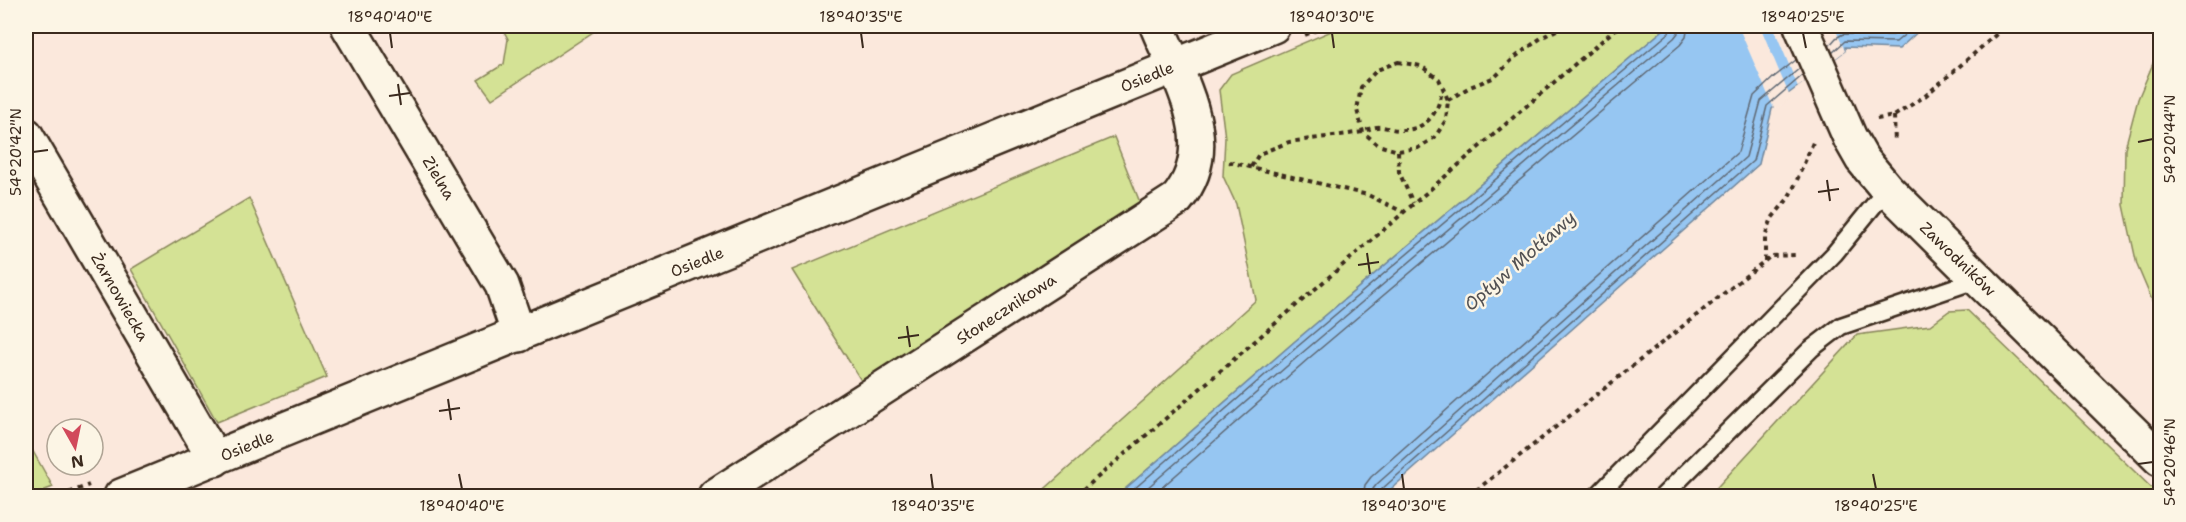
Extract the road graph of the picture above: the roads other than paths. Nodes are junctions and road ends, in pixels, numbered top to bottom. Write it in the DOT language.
graph roads {
  1 [pos="348,26"];
  2 [pos="1156,26"];
  3 [pos="1273,26"];
  4 [pos="1801,26"];
  5 [pos="1173,66"];
  6 [pos="26,135"];
  7 [pos="1887,189"];
  8 [pos="1979,279"];
  9 [pos="519,335"];
  10 [pos="215,459"];
  11 [pos="2160,459"];
  12 [pos="121,496"];
  13 [pos="715,496"];
  14 [pos="1597,496"];
  15 [pos="1664,496"];
  1 -- 9 [label="street, Zielna"];
  2 -- 5 [label="street, Słonecznikowa"];
  3 -- 5 [label="street, Osiedle"];
  4 -- 7 [label="street, Zawodników"];
  5 -- 9 [label="street, Osiedle"];
  5 -- 13 [label="street, Słonecznikowa"];
  6 -- 10 [label="street, Żarnowiecka"];
  7 -- 8 [label="street, Zawodników"];
  7 -- 14 [label="lane"];
  8 -- 11 [label="street, Zawodników"];
  8 -- 15 [label="lane"];
  9 -- 10 [label="street, Osiedle"];
  10 -- 12 [label="street, Osiedle"];
}
